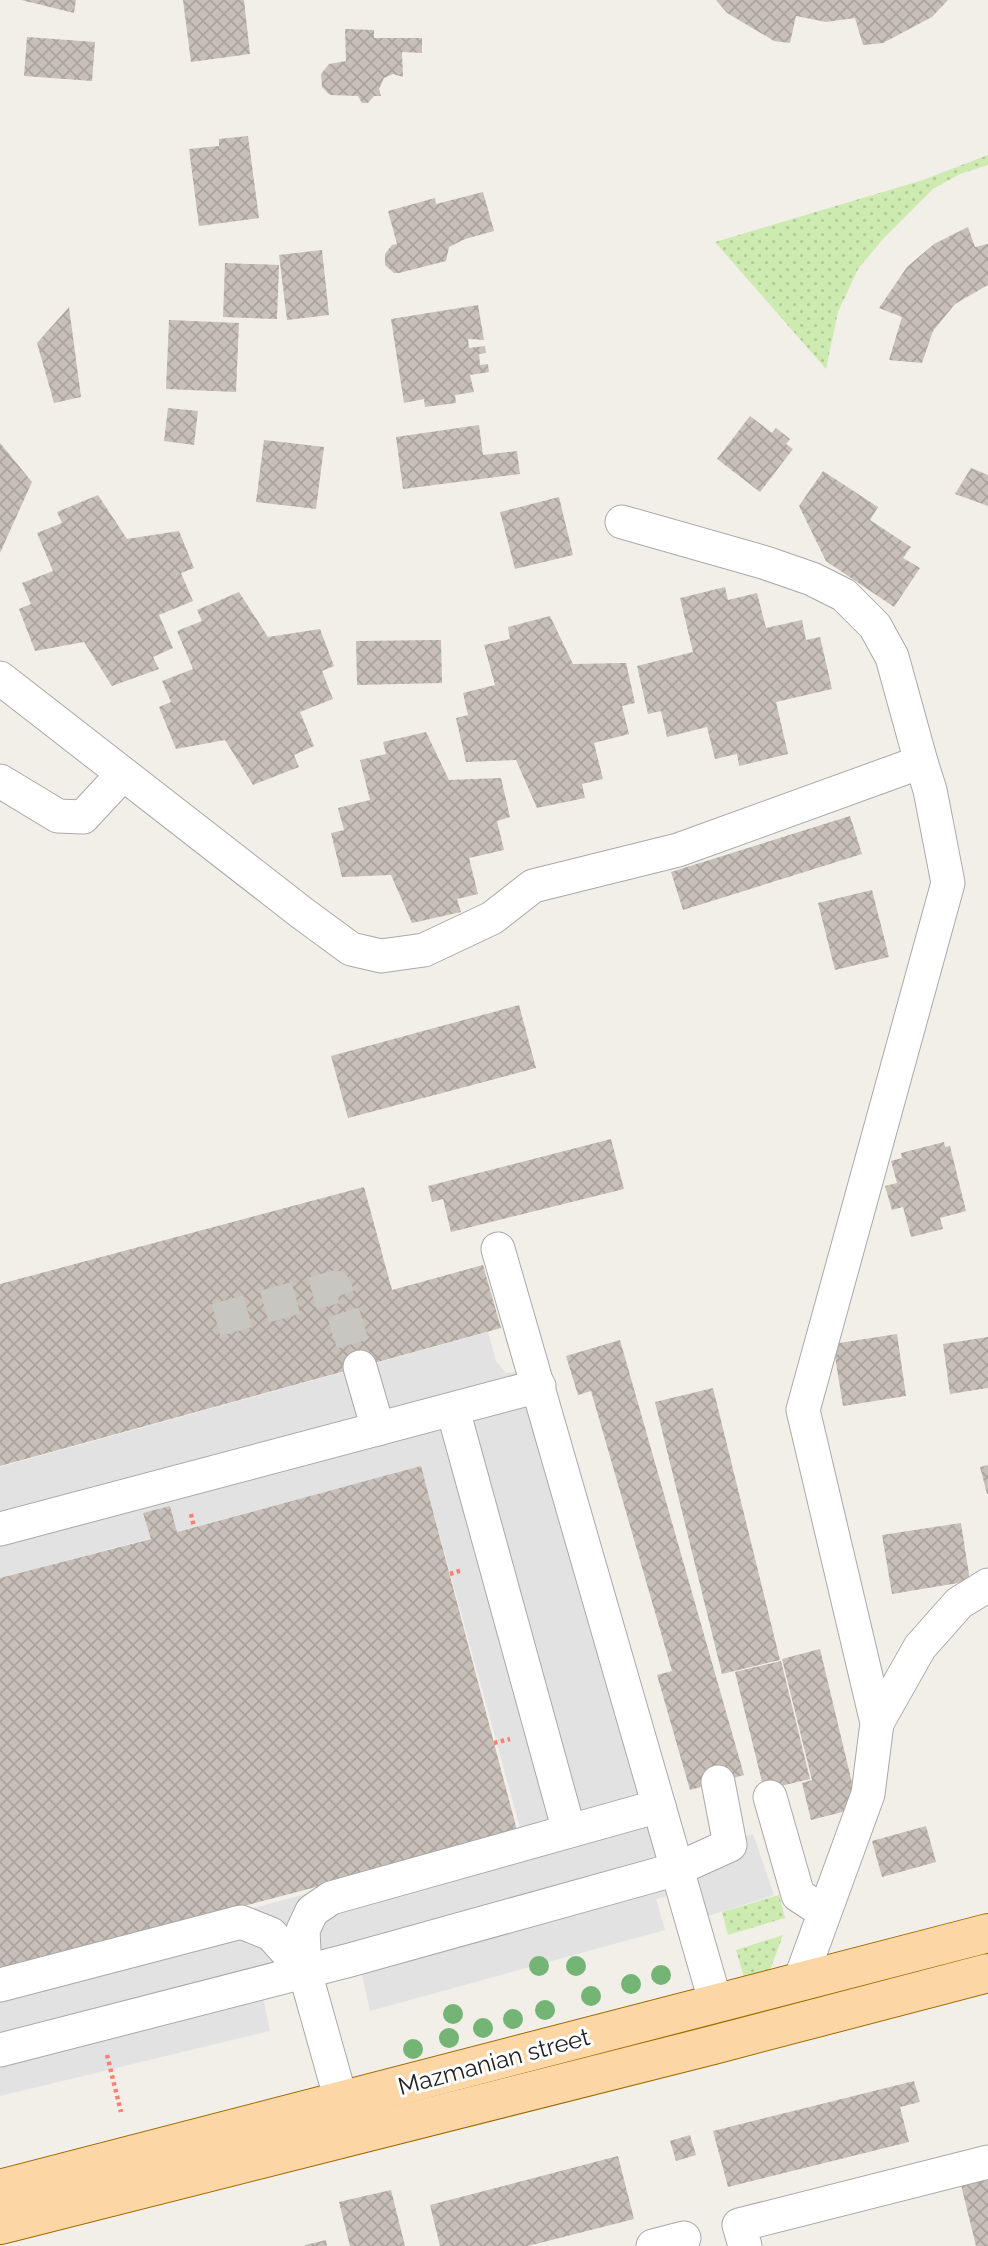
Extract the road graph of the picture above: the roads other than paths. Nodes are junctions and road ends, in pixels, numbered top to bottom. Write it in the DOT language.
graph roads {
  1 [pos="622,522"];
  2 [pos="0,678"];
  3 [pos="921,762"];
  4 [pos="122,775"];
  5 [pos="0,781"];
  6 [pos="498,1249"];
  7 [pos="360,1367"];
  8 [pos="539,1386"];
  9 [pos="453,1410"];
  10 [pos="378,1430"];
  11 [pos="0,1530"];
  12 [pos="988,1585"];
  13 [pos="877,1723"];
  14 [pos="718,1782"];
  15 [pos="771,1797"];
  16 [pos="659,1806"];
  17 [pos="569,1831"];
  18 [pos="677,1869"];
  19 [pos="824,1912"];
  20 [pos="988,1933"];
  21 [pos="305,1972"];
  22 [pos="988,1973"];
  23 [pos="799,1983"];
  24 [pos="0,1985"];
  25 [pos="716,2004"];
  26 [pos="0,2050"];
  27 [pos="346,2119"];
  28 [pos="988,2162"];
  29 [pos="0,2189"];
  30 [pos="0,2225"];
  31 [pos="745,2246"];
  1 -- 3 [label="lane"];
  2 -- 4 [label="lane"];
  3 -- 4 [label="lane"];
  3 -- 13 [label="lane"];
  4 -- 5 [label="lane"];
  6 -- 8 [label="lane"];
  7 -- 10 [label="lane"];
  8 -- 9 [label="lane"];
  8 -- 16 [label="lane"];
  9 -- 10 [label="lane"];
  9 -- 17 [label="lane"];
  10 -- 11 [label="lane"];
  12 -- 13 [label="lane"];
  13 -- 19 [label="lane"];
  14 -- 18 [label="lane"];
  15 -- 19 [label="lane"];
  16 -- 17 [label="lane"];
  16 -- 18 [label="lane"];
  17 -- 21 [label="lane"];
  18 -- 21 [label="lane"];
  18 -- 25 [label="lane"];
  19 -- 23 [label="lane"];
  20 -- 23 [label="main road, Mazmanian street"];
  21 -- 24 [label="lane"];
  21 -- 26 [label="lane"];
  21 -- 27 [label="lane"];
  22 -- 27 [label="main road, Mazmanian street"];
  23 -- 25 [label="main road, Mazmanian street"];
  25 -- 27 [label="main road, Mazmanian street"];
  27 -- 29 [label="main road, Mazmanian street"];
  27 -- 30 [label="main road, Mazmanian street"];
  28 -- 31 [label="lane"];
}
